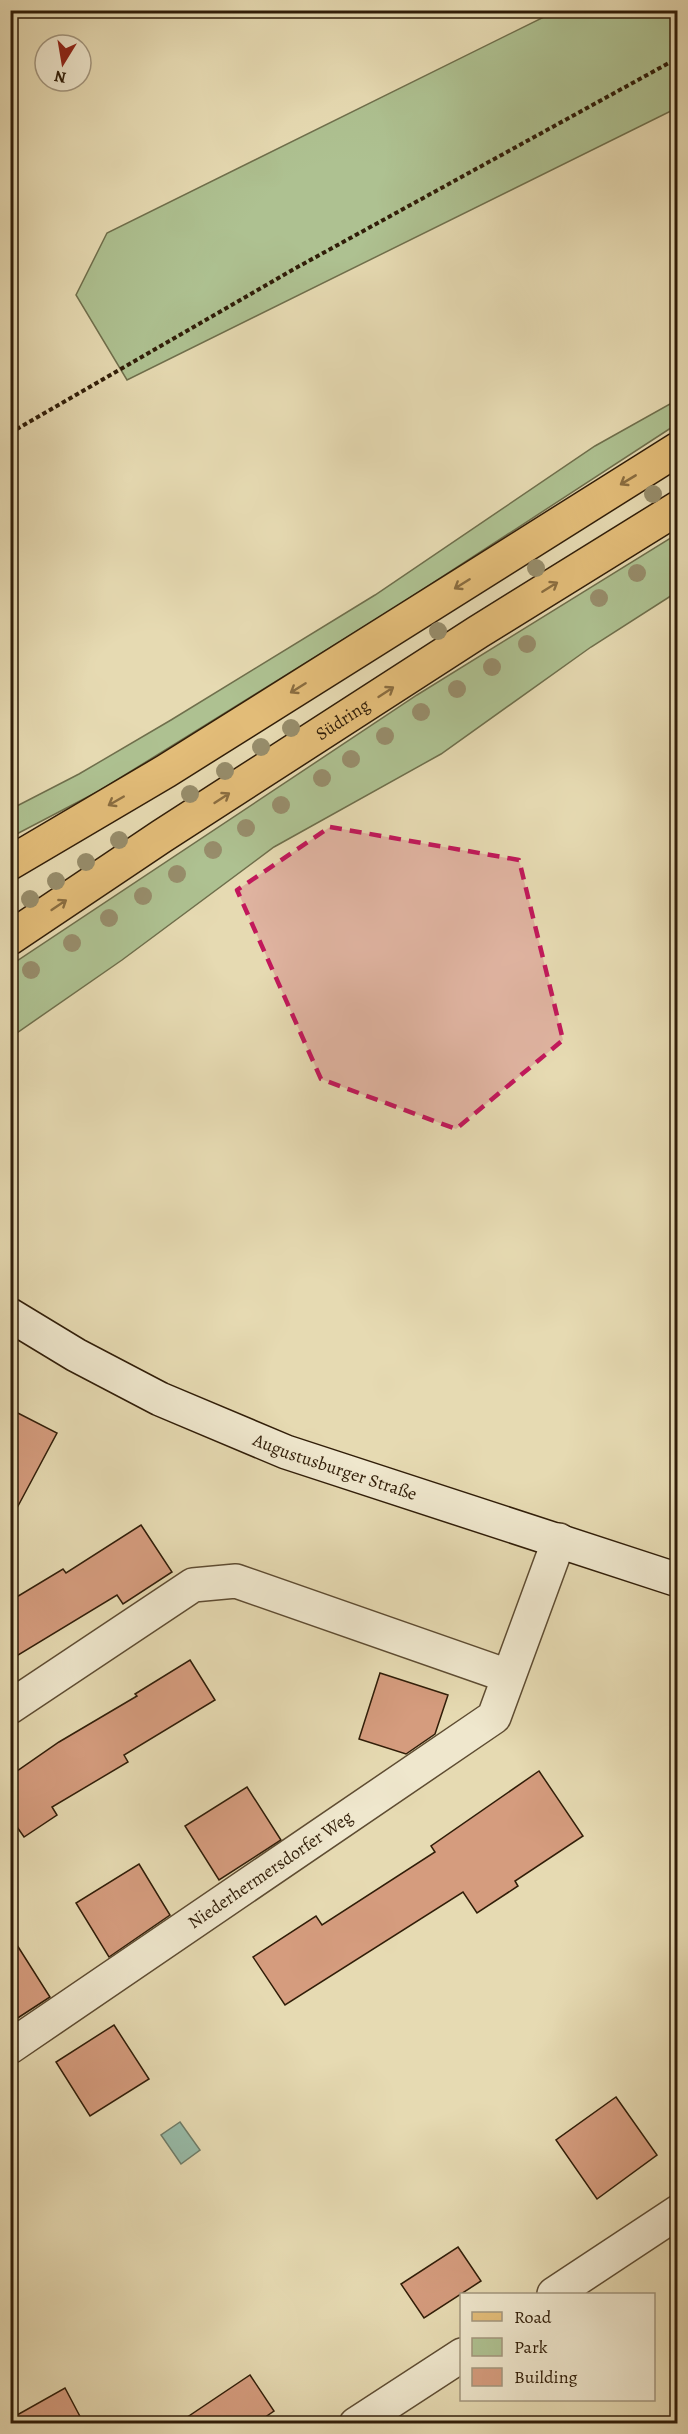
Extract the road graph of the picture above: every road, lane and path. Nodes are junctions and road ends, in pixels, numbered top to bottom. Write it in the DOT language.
graph roads {
  1 [pos="678,58"];
  2 [pos="10,433"];
  3 [pos="678,449"];
  4 [pos="678,508"];
  5 [pos="10,863"];
  6 [pos="10,938"];
  7 [pos="10,1315"];
  8 [pos="559,1539"];
  9 [pos="678,1580"];
  10 [pos="508,1676"];
  11 [pos="10,1707"];
  12 [pos="10,2047"];
  13 [pos="678,2212"];
  14 [pos="557,2293"];
  15 [pos="460,2356"];
  16 [pos="356,2424"];
  1 -- 2 [label="path"];
  3 -- 5 [label="main road, one-way"];
  6 -- 4 [label="main road, Südring, one-way"];
  7 -- 8 [label="street, Augustusburger Straße"];
  8 -- 9 [label="street, Augustusburger Straße"];
  8 -- 10 [label="street, Niederhermersdorfer Weg"];
  10 -- 11 [label="street"];
  10 -- 12 [label="street, Niederhermersdorfer Weg"];
  13 -- 14 [label="street"];
  15 -- 16 [label="street"];
}
